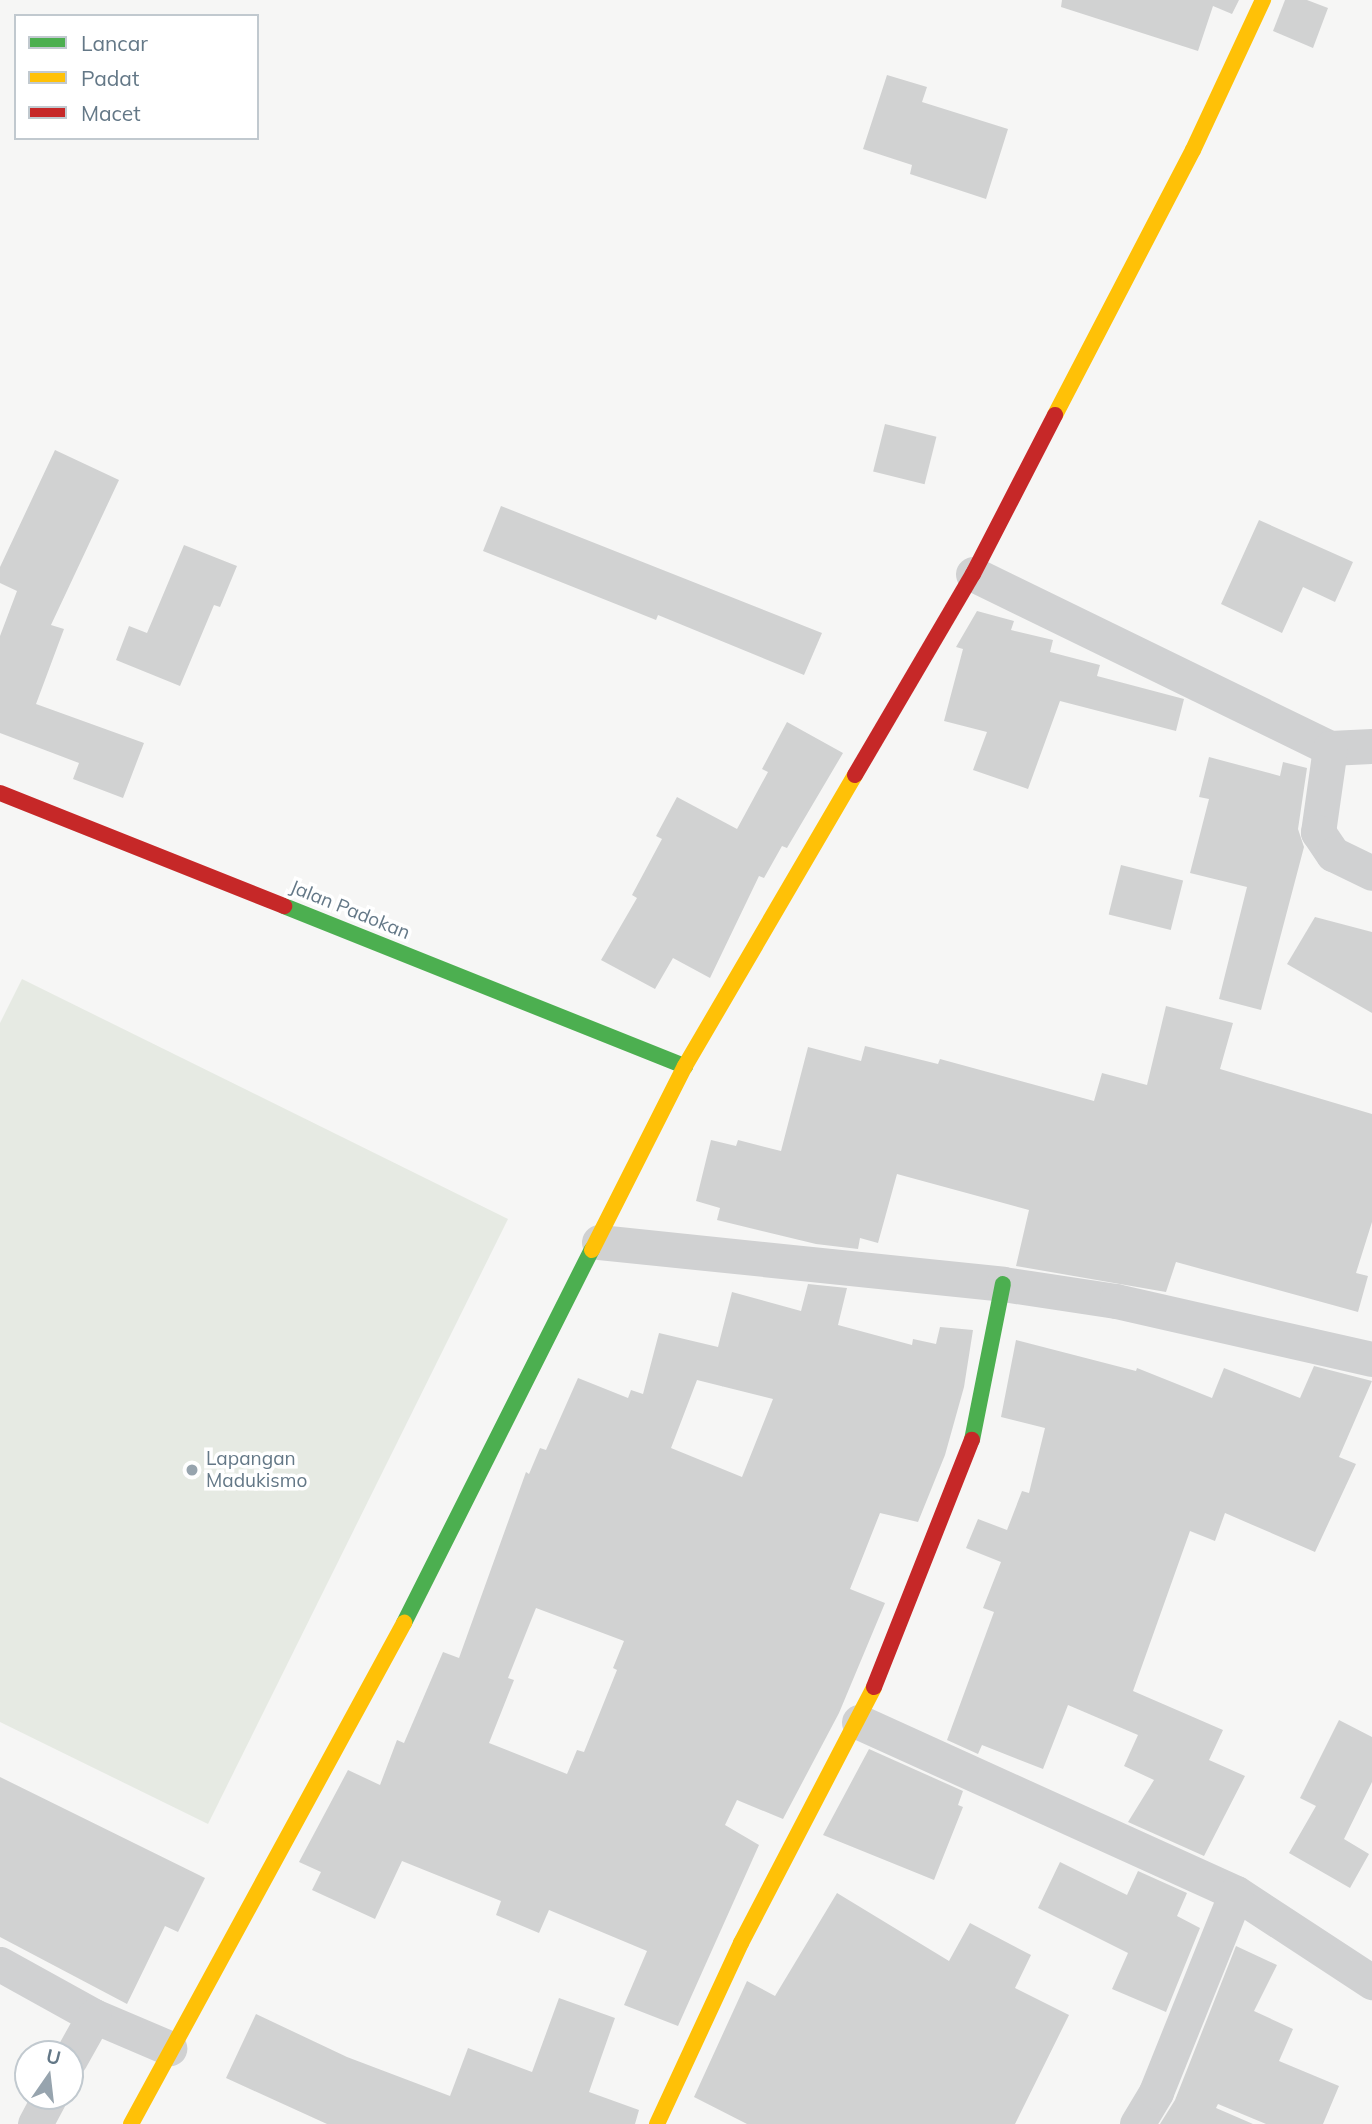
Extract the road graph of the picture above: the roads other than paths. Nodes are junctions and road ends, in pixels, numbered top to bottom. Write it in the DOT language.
graph roads {
  1 [pos="1263,0"];
  2 [pos="973,574"];
  3 [pos="1372,746"];
  4 [pos="1330,748"];
  5 [pos="0,793"];
  6 [pos="1372,873"];
  7 [pos="685,1066"];
  8 [pos="599,1242"];
  9 [pos="1003,1284"];
  10 [pos="1372,1359"];
  11 [pos="859,1721"];
  12 [pos="1236,1893"];
  13 [pos="0,1964"];
  14 [pos="1372,1982"];
  15 [pos="94,2016"];
  16 [pos="81,2040"];
  17 [pos="169,2048"];
  18 [pos="131,2124"];
  19 [pos="657,2124"];
  20 [pos="1137,2124"];
  1 -- 2 [label="street"];
  2 -- 4 [label="street"];
  2 -- 7 [label="street"];
  3 -- 4 [label="street"];
  4 -- 6 [label="street"];
  5 -- 7 [label="street, Jalan Padokan"];
  7 -- 8 [label="street"];
  8 -- 9 [label="street"];
  8 -- 17 [label="street"];
  9 -- 10 [label="street"];
  9 -- 11 [label="street"];
  11 -- 12 [label="street"];
  11 -- 19 [label="street"];
  12 -- 14 [label="street"];
  12 -- 20 [label="street"];
  13 -- 15 [label="street"];
  15 -- 16 [label="street"];
  15 -- 17 [label="street"];
  17 -- 18 [label="street"];
}
